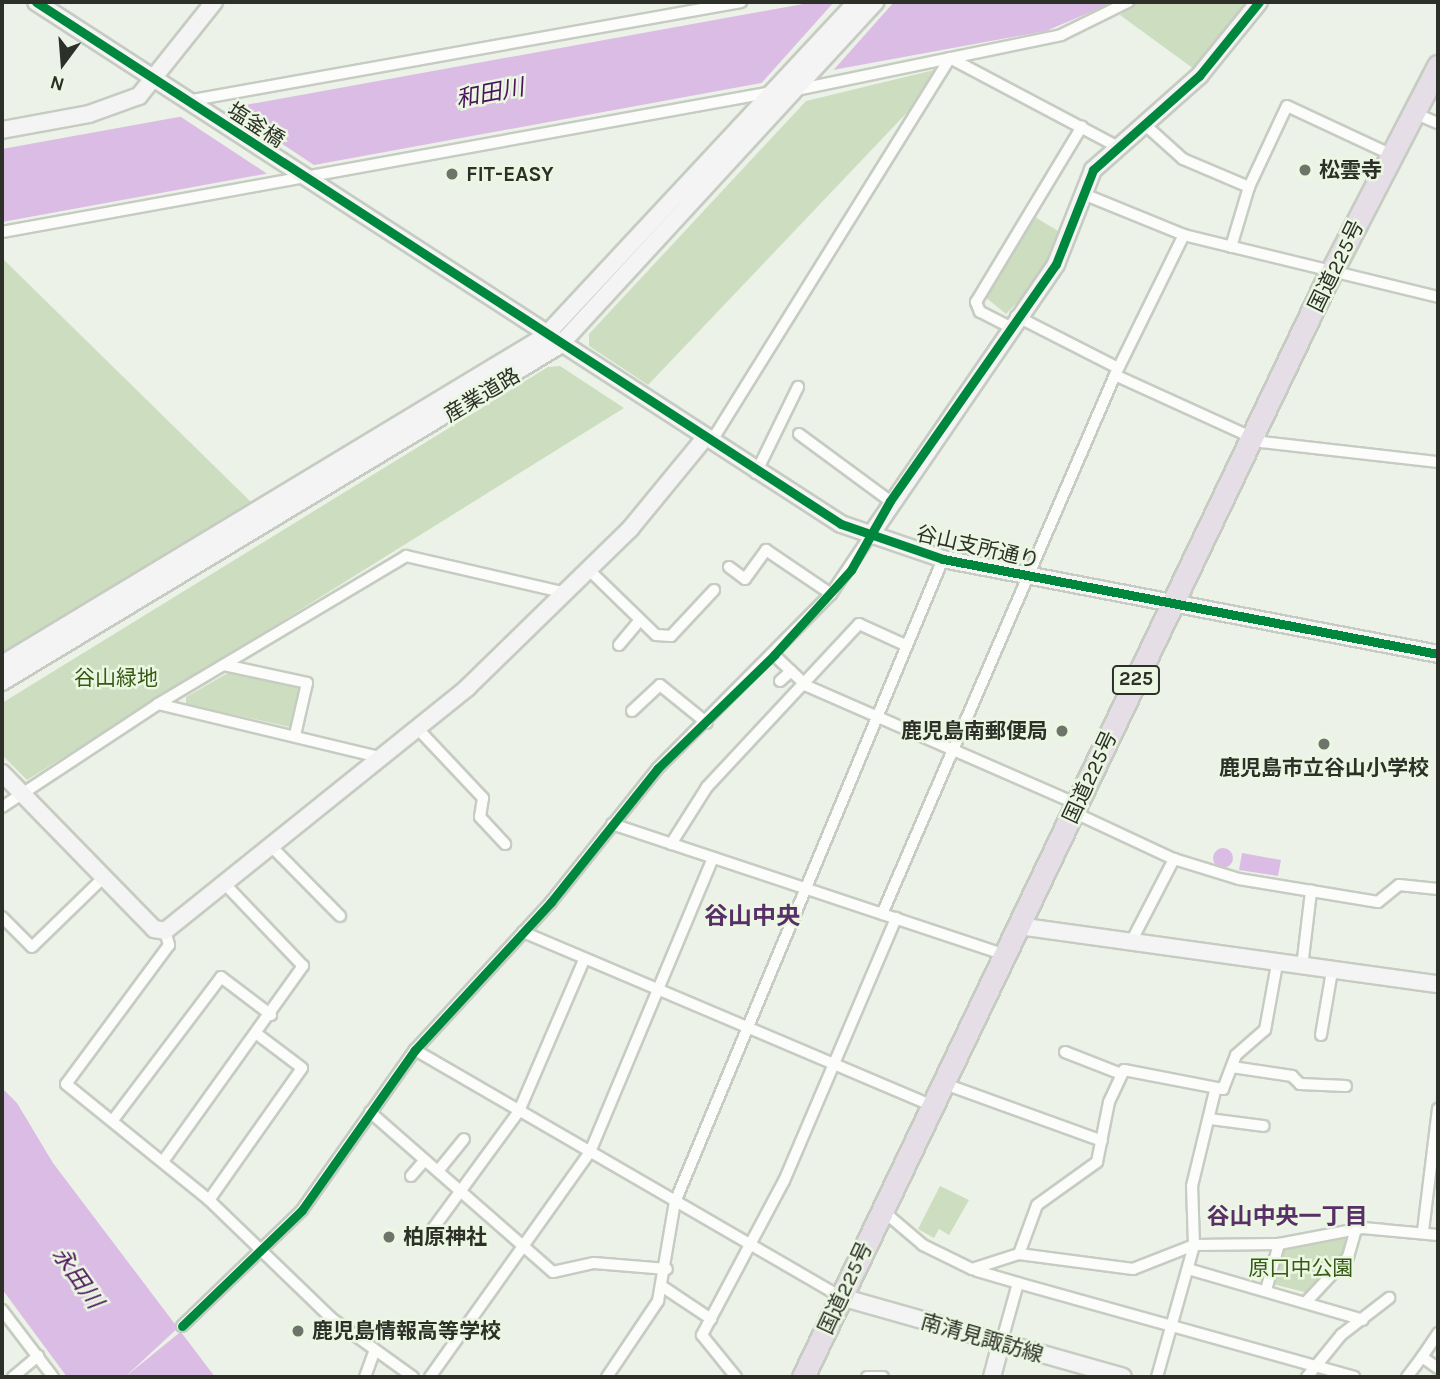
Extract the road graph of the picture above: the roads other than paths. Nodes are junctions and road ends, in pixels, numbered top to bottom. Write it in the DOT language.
graph roads {
  1 [pos="36,2"];
  2 [pos="214,2"];
  3 [pos="741,2"];
  4 [pos="857,2"];
  5 [pos="875,2"];
  6 [pos="1128,2"];
  7 [pos="1259,2"];
  8 [pos="950,58"];
  9 [pos="1438,66"];
  10 [pos="153,79"];
  11 [pos="800,86"];
  12 [pos="775,89"];
  13 [pos="190,103"];
  14 [pos="1413,113"];
  15 [pos="1143,122"];
  16 [pos="1438,123"];
  17 [pos="1083,127"];
  18 [pos="2,130"];
  19 [pos="1114,145"];
  20 [pos="1392,155"];
  21 [pos="305,179"];
  22 [pos="1249,187"];
  23 [pos="1081,193"];
  24 [pos="2,232"];
  25 [pos="1184,235"];
  26 [pos="1231,247"];
  27 [pos="1331,272"];
  28 [pos="1438,297"];
  29 [pos="1013,322"];
  30 [pos="545,336"];
  31 [pos="560,345"];
  32 [pos="1116,372"];
  33 [pos="798,387"];
  34 [pos="799,434"];
  35 [pos="1253,439"];
  36 [pos="703,440"];
  37 [pos="1438,462"];
  38 [pos="756,473"];
  39 [pos="890,501"];
  40 [pos="870,536"];
  41 [pos="943,559"];
  42 [pos="729,567"];
  43 [pos="587,568"];
  44 [pos="1028,577"];
  45 [pos="714,590"];
  46 [pos="562,592"];
  47 [pos="831,594"];
  48 [pos="1171,606"];
  49 [pos="638,622"];
  50 [pos="620,645"];
  51 [pos="905,645"];
  52 [pos="1438,654"];
  53 [pos="774,656"];
  54 [pos="2,664"];
  55 [pos="224,665"];
  56 [pos="791,671"];
  57 [pos="780,681"];
  58 [pos="2,682"];
  59 [pos="807,686"];
  60 [pos="158,704"];
  61 [pos="632,711"];
  62 [pos="875,715"];
  63 [pos="707,723"];
  64 [pos="418,729"];
  65 [pos="295,735"];
  66 [pos="953,749"];
  67 [pos="386,758"];
  68 [pos="2,773"];
  69 [pos="20,792"];
  70 [pos="2,807"];
  71 [pos="1075,808"];
  72 [pos="612,824"];
  73 [pos="505,844"];
  74 [pos="671,844"];
  75 [pos="274,849"];
  76 [pos="713,858"];
  77 [pos="1174,859"];
  78 [pos="103,878"];
  79 [pos="224,883"];
  80 [pos="803,888"];
  81 [pos="1438,889"];
  82 [pos="1311,891"];
  83 [pos="882,914"];
  84 [pos="340,916"];
  85 [pos="2,917"];
  86 [pos="896,918"];
  87 [pos="1018,926"];
  88 [pos="165,931"];
  89 [pos="523,932"];
  90 [pos="1130,944"];
  91 [pos="1005,955"];
  92 [pos="584,960"];
  93 [pos="1276,964"];
  94 [pos="1302,967"];
  95 [pos="1332,971"];
  96 [pos="1438,984"];
  97 [pos="658,990"];
  98 [pos="271,1015"];
  99 [pos="745,1027"];
  100 [pos="257,1034"];
  101 [pos="1321,1035"];
  102 [pos="415,1050"];
  103 [pos="1065,1052"];
  104 [pos="835,1065"];
  105 [pos="1232,1067"];
  106 [pos="1121,1073"];
  107 [pos="942,1083"];
  108 [pos="1346,1086"];
  109 [pos="1215,1091"];
  110 [pos="932,1105"];
  111 [pos="1438,1109"];
  112 [pos="519,1111"];
  113 [pos="370,1112"];
  114 [pos="113,1119"];
  115 [pos="1210,1119"];
  116 [pos="1265,1126"];
  117 [pos="464,1139"];
  118 [pos="1102,1141"];
  119 [pos="590,1152"];
  120 [pos="163,1160"];
  121 [pos="425,1160"];
  122 [pos="438,1171"];
  123 [pos="411,1175"];
  124 [pos="460,1191"];
  125 [pos="209,1200"];
  126 [pos="675,1202"];
  127 [pos="881,1210"];
  128 [pos="1356,1229"];
  129 [pos="432,1230"];
  130 [pos="1423,1231"];
  131 [pos="1438,1235"];
  132 [pos="1279,1244"];
  133 [pos="1194,1245"];
  134 [pos="524,1246"];
  135 [pos="752,1247"];
  136 [pos="263,1249"];
  137 [pos="1019,1254"];
  138 [pos="667,1269"];
  139 [pos="972,1269"];
  140 [pos="1188,1269"];
  141 [pos="1018,1283"];
  142 [pos="663,1287"];
  143 [pos="1266,1290"];
  144 [pos="841,1297"];
  145 [pos="1389,1298"];
  146 [pos="1307,1301"];
  147 [pos="2,1310"];
  148 [pos="711,1319"];
  149 [pos="1363,1320"];
  150 [pos="1172,1325"];
  151 [pos="182,1326"];
  152 [pos="1438,1333"];
  153 [pos="1001,1344"];
  154 [pos="374,1352"];
  155 [pos="38,1356"];
  156 [pos="1422,1357"];
  157 [pos="1314,1363"];
  158 [pos="1438,1368"];
  159 [pos="13,1377"];
  160 [pos="53,1377"];
  161 [pos="365,1377"];
  162 [pos="413,1377"];
  163 [pos="430,1377"];
  164 [pos="607,1377"];
  165 [pos="736,1377"];
  166 [pos="803,1377"];
  167 [pos="867,1377"];
  168 [pos="883,1377"];
  169 [pos="992,1377"];
  170 [pos="1123,1377"];
  171 [pos="1157,1377"];
  172 [pos="1307,1377"];
  173 [pos="1354,1377"];
  174 [pos="1407,1377"];
  1 -- 10 [label="street, 塩釜橋"];
  2 -- 10 [label="street"];
  3 -- 13 [label="street"];
  4 -- 12 [label="street, 産業道路"];
  5 -- 11 [label="street, 産業道路"];
  6 -- 8 [label="street"];
  7 -- 15 [label="street"];
  8 -- 11 [label="street"];
  8 -- 17 [label="street"];
  8 -- 36 [label="street"];
  9 -- 14 [label="highway, 国道225号 / 225"];
  10 -- 13 [label="street, 塩釜橋"];
  10 -- 18 [label="street"];
  11 -- 31 [label="street, 産業道路"];
  12 -- 21 [label="street"];
  12 -- 30 [label="street, 産業道路"];
  13 -- 21 [label="street, 塩釜橋"];
  14 -- 16 [label="street"];
  14 -- 20 [label="highway, 国道225号 / 225"];
  15 -- 19 [label="street"];
  15 -- 22 [label="street"];
  17 -- 19 [label="street"];
  17 -- 29 [label="street"];
  19 -- 23 [label="street"];
  20 -- 22 [label="street"];
  20 -- 27 [label="highway, 国道225号 / 225"];
  21 -- 24 [label="street"];
  21 -- 30 [label="street, 塩釜橋"];
  22 -- 26 [label="street"];
  23 -- 25 [label="street"];
  23 -- 29 [label="street"];
  25 -- 26 [label="street"];
  25 -- 32 [label="street"];
  26 -- 27 [label="street"];
  27 -- 28 [label="street"];
  27 -- 35 [label="highway, 国道225号 / 225"];
  29 -- 32 [label="street"];
  29 -- 39 [label="street"];
  30 -- 31 [label="street, 谷山支所通り"];
  30 -- 54 [label="street, 産業道路"];
  31 -- 36 [label="street, 谷山支所通り"];
  31 -- 58 [label="street, 産業道路"];
  32 -- 35 [label="street"];
  32 -- 44 [label="street"];
  33 -- 38 [label="street"];
  34 -- 39 [label="street"];
  35 -- 37 [label="street"];
  35 -- 48 [label="highway, 国道225号 / 225"];
  36 -- 38 [label="street, 谷山支所通り"];
  36 -- 43 [label="street"];
  38 -- 40 [label="street, 谷山支所通り"];
  39 -- 40 [label="street"];
  40 -- 41 [label="street, 谷山支所通り"];
  40 -- 47 [label="street"];
  41 -- 44 [label="street, 谷山支所通り"];
  41 -- 51 [label="street"];
  42 -- 47 [label="street"];
  43 -- 46 [label="street"];
  43 -- 49 [label="street"];
  44 -- 48 [label="street, 谷山支所通り"];
  44 -- 66 [label="street"];
  45 -- 49 [label="street"];
  46 -- 55 [label="street"];
  46 -- 64 [label="street"];
  47 -- 53 [label="street"];
  48 -- 52 [label="street, 谷山支所通り"];
  48 -- 71 [label="highway, 国道225号 / 225"];
  49 -- 50 [label="street"];
  51 -- 59 [label="street"];
  51 -- 62 [label="street"];
  53 -- 56 [label="street"];
  53 -- 63 [label="street"];
  55 -- 60 [label="street"];
  55 -- 65 [label="street"];
  56 -- 57 [label="street"];
  56 -- 59 [label="street"];
  59 -- 62 [label="street"];
  59 -- 74 [label="street"];
  60 -- 65 [label="street"];
  60 -- 69 [label="street"];
  61 -- 63 [label="street"];
  62 -- 66 [label="street"];
  62 -- 80 [label="street"];
  63 -- 72 [label="street"];
  64 -- 67 [label="street"];
  64 -- 73 [label="street"];
  65 -- 67 [label="street"];
  66 -- 71 [label="street"];
  66 -- 83 [label="street"];
  67 -- 75 [label="street"];
  68 -- 69 [label="street"];
  69 -- 70 [label="street"];
  69 -- 78 [label="street"];
  71 -- 77 [label="street"];
  71 -- 87 [label="highway, 国道225号 / 225"];
  72 -- 74 [label="street"];
  72 -- 89 [label="street"];
  74 -- 76 [label="street"];
  75 -- 79 [label="street"];
  75 -- 84 [label="street"];
  76 -- 80 [label="street"];
  76 -- 97 [label="street"];
  77 -- 82 [label="street"];
  77 -- 90 [label="street"];
  78 -- 85 [label="street"];
  78 -- 88 [label="street"];
  79 -- 88 [label="street"];
  79 -- 98 [label="street"];
  80 -- 83 [label="street"];
  80 -- 99 [label="street"];
  81 -- 82 [label="street"];
  82 -- 94 [label="street"];
  83 -- 86 [label="street"];
  86 -- 91 [label="street"];
  86 -- 104 [label="street"];
  87 -- 90 [label="street"];
  87 -- 91 [label="highway, 国道225号 / 225"];
  88 -- 114 [label="street"];
  89 -- 92 [label="street"];
  89 -- 102 [label="street"];
  90 -- 93 [label="street"];
  91 -- 107 [label="highway, 国道225号 / 225"];
  92 -- 97 [label="street"];
  92 -- 112 [label="street"];
  93 -- 94 [label="street"];
  93 -- 105 [label="street"];
  94 -- 95 [label="street"];
  95 -- 96 [label="street"];
  95 -- 101 [label="street"];
  97 -- 99 [label="street"];
  97 -- 119 [label="street"];
  98 -- 100 [label="street"];
  98 -- 114 [label="street"];
  99 -- 104 [label="street"];
  99 -- 126 [label="street"];
  100 -- 120 [label="street"];
  100 -- 125 [label="street"];
  102 -- 112 [label="street"];
  102 -- 113 [label="street"];
  103 -- 106 [label="street"];
  104 -- 110 [label="street"];
  104 -- 135 [label="street"];
  105 -- 108 [label="street"];
  105 -- 109 [label="street"];
  106 -- 109 [label="street"];
  106 -- 118 [label="street"];
  107 -- 110 [label="highway, 国道225号 / 225"];
  107 -- 118 [label="street"];
  109 -- 115 [label="street"];
  110 -- 127 [label="highway, 国道225号 / 225"];
  111 -- 130 [label="street"];
  112 -- 119 [label="street"];
  112 -- 124 [label="street"];
  113 -- 121 [label="street"];
  113 -- 136 [label="street"];
  114 -- 120 [label="street"];
  115 -- 116 [label="street"];
  115 -- 133 [label="street"];
  117 -- 122 [label="street"];
  118 -- 137 [label="street"];
  119 -- 126 [label="street"];
  119 -- 134 [label="street"];
  120 -- 125 [label="street"];
  121 -- 122 [label="street"];
  121 -- 123 [label="street"];
  122 -- 124 [label="street"];
  124 -- 129 [label="street"];
  124 -- 134 [label="street"];
  125 -- 136 [label="street"];
  126 -- 135 [label="street"];
  126 -- 138 [label="street"];
  127 -- 139 [label="street"];
  127 -- 144 [label="highway, 国道225号 / 225"];
  128 -- 130 [label="street"];
  128 -- 132 [label="street"];
  128 -- 146 [label="street"];
  130 -- 131 [label="street"];
  132 -- 133 [label="street"];
  132 -- 143 [label="street"];
  133 -- 137 [label="street"];
  133 -- 140 [label="street"];
  134 -- 138 [label="street"];
  134 -- 163 [label="street"];
  135 -- 144 [label="street"];
  135 -- 148 [label="street"];
  136 -- 151 [label="street"];
  136 -- 154 [label="street"];
  137 -- 139 [label="street"];
  138 -- 142 [label="street"];
  139 -- 141 [label="street"];
  140 -- 143 [label="street"];
  140 -- 150 [label="street"];
  141 -- 150 [label="street"];
  141 -- 153 [label="street"];
  142 -- 148 [label="street"];
  142 -- 164 [label="street"];
  143 -- 146 [label="street"];
  144 -- 153 [label="street, 南清見諏訪線"];
  144 -- 166 [label="highway, 国道225号 / 225"];
  145 -- 149 [label="street"];
  146 -- 149 [label="street"];
  147 -- 155 [label="street"];
  148 -- 165 [label="street"];
  149 -- 157 [label="street"];
  150 -- 157 [label="street"];
  150 -- 171 [label="street"];
  152 -- 156 [label="street"];
  153 -- 169 [label="street"];
  153 -- 170 [label="street, 南清見諏訪線"];
  154 -- 161 [label="street"];
  154 -- 162 [label="street"];
  155 -- 159 [label="street"];
  155 -- 160 [label="street"];
  156 -- 158 [label="street"];
  156 -- 174 [label="street"];
  157 -- 172 [label="street"];
  157 -- 173 [label="street"];
  167 -- 168 [label="street"];
}
